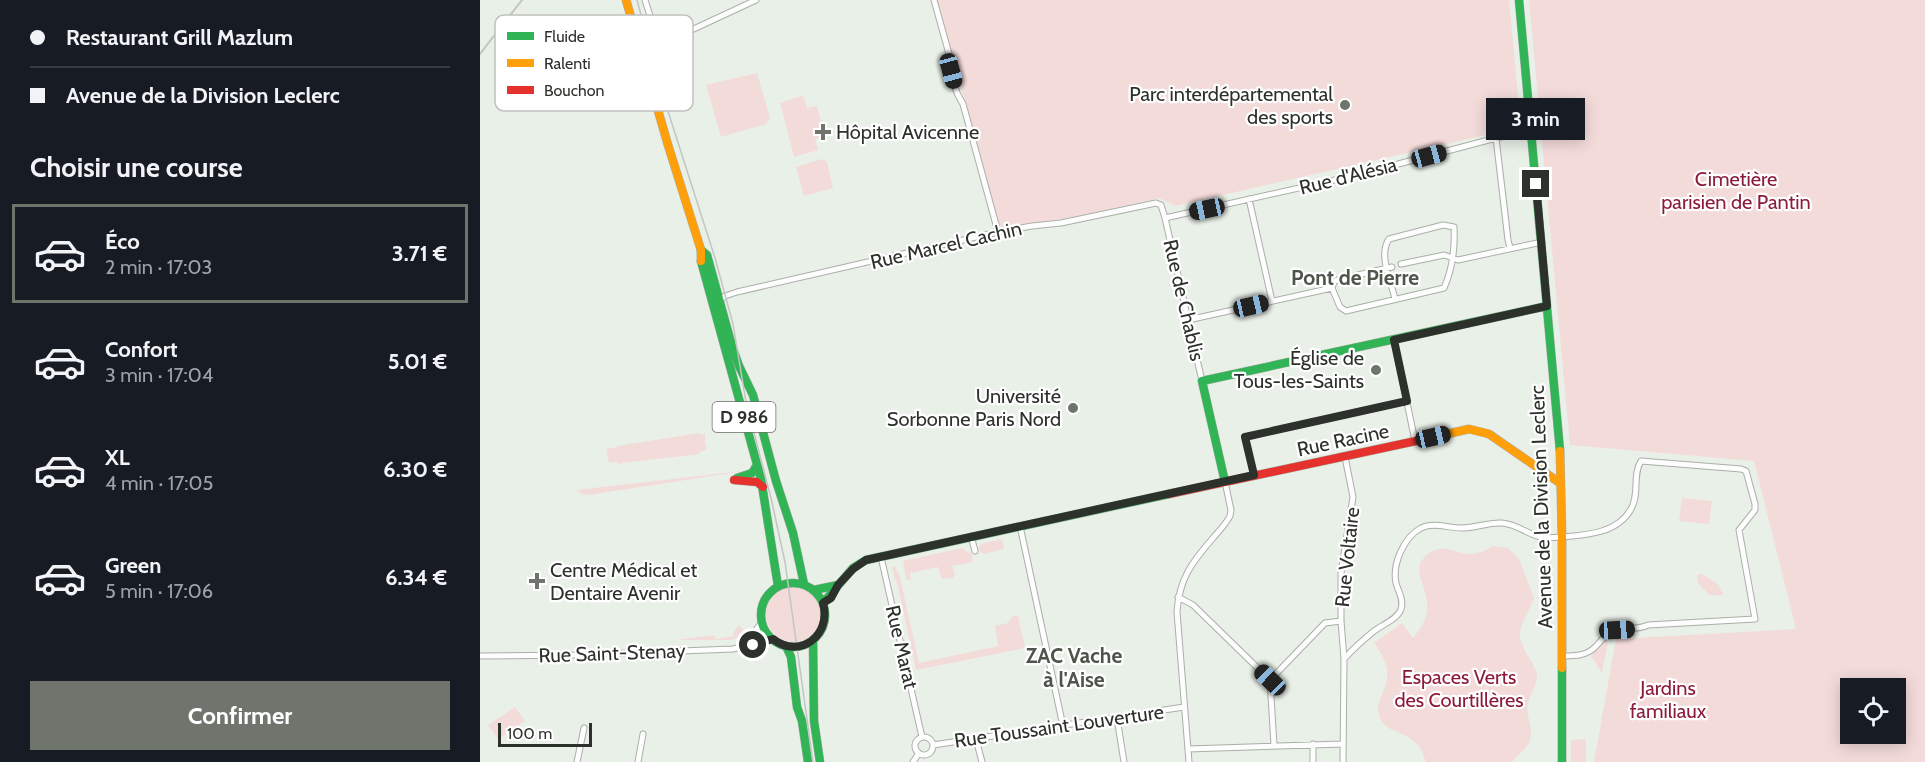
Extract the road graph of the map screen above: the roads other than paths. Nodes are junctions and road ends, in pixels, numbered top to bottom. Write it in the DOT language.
graph roads {
  1 [pos="626,0"];
  2 [pos="645,0"];
  3 [pos="756,0"];
  4 [pos="934,0"];
  5 [pos="1519,0"];
  6 [pos="631,15"];
  7 [pos="650,15"];
  8 [pos="693,29"];
  9 [pos="658,111"];
  10 [pos="1531,131"];
  11 [pos="1496,138"];
  12 [pos="1249,199"];
  13 [pos="1165,218"];
  14 [pos="998,232"];
  15 [pos="1542,242"];
  16 [pos="1510,248"];
  17 [pos="701,250"];
  18 [pos="1452,258"];
  19 [pos="1401,264"];
  20 [pos="1390,267"];
  21 [pos="1332,288"];
  22 [pos="1395,299"];
  23 [pos="720,300"];
  24 [pos="1272,301"];
  25 [pos="1547,306"];
  26 [pos="714,309"];
  27 [pos="1188,320"];
  28 [pos="1394,340"];
  29 [pos="1202,381"];
  30 [pos="1407,401"];
  31 [pos="1415,441"];
  32 [pos="1344,457"];
  33 [pos="757,465"];
  34 [pos="1254,475"];
  35 [pos="1225,482"];
  36 [pos="1560,483"];
  37 [pos="763,487"];
  38 [pos="1020,526"];
  39 [pos="971,536"];
  40 [pos="1562,537"];
  41 [pos="975,551"];
  42 [pos="881,557"];
  43 [pos="804,584"];
  44 [pos="838,585"];
  45 [pos="778,586"];
  46 [pos="814,590"];
  47 [pos="1178,597"];
  48 [pos="823,603"];
  49 [pos="1341,621"];
  50 [pos="762,622"];
  51 [pos="773,639"];
  52 [pos="813,640"];
  53 [pos="786,646"];
  54 [pos="743,647"];
  55 [pos="480,656"];
  56 [pos="1562,656"];
  57 [pos="1344,659"];
  58 [pos="1270,680"];
  59 [pos="1184,707"];
  60 [pos="1117,718"];
  61 [pos="1063,726"];
  62 [pos="584,728"];
  63 [pos="644,734"];
  64 [pos="922,737"];
  65 [pos="976,739"];
  66 [pos="1313,744"];
  67 [pos="1343,744"];
  68 [pos="933,745"];
  69 [pos="1274,745"];
  70 [pos="1188,748"];
  71 [pos="919,753"];
  72 [pos="577,762"];
  73 [pos="638,762"];
  74 [pos="808,762"];
  75 [pos="820,762"];
  76 [pos="913,762"];
  77 [pos="982,762"];
  78 [pos="1124,762"];
  79 [pos="1189,762"];
  80 [pos="1313,762"];
  81 [pos="1343,762"];
  82 [pos="1562,762"];
  1 -- 6 [label="main road, D 986"];
  2 -- 7 [label="street"];
  3 -- 8 [label="street"];
  4 -- 14 [label="street"];
  5 -- 10 [label="main road, Avenue de la Division Leclerc"];
  9 -- 17 [label="main road, D 986"];
  10 -- 11 [label="street, Rue d'Alésia"];
  10 -- 15 [label="main road, Avenue de la Division Leclerc"];
  11 -- 12 [label="street, Rue d'Alésia"];
  11 -- 16 [label="street"];
  12 -- 13 [label="street, Rue d'Alésia"];
  12 -- 24 [label="street"];
  13 -- 14 [label="street, Rue Marcel Cachin"];
  13 -- 27 [label="street, Rue de Chablis"];
  14 -- 23 [label="street, Rue Marcel Cachin"];
  15 -- 16 [label="street"];
  15 -- 25 [label="main road, Avenue de la Division Leclerc"];
  16 -- 18 [label="street"];
  17 -- 23 [label="main road, D 986"];
  17 -- 26 [label="main road, D 986"];
  18 -- 19 [label="street"];
  18 -- 20 [label="street"];
  18 -- 22 [label="street"];
  20 -- 21 [label="street"];
  20 -- 22 [label="street"];
  21 -- 22 [label="street"];
  21 -- 24 [label="street"];
  23 -- 26 [label="main road"];
  23 -- 43 [label="main road, D 986"];
  24 -- 27 [label="street"];
  25 -- 28 [label="main road"];
  25 -- 36 [label="main road, Avenue de la Division Leclerc"];
  26 -- 33 [label="main road, D 986"];
  27 -- 29 [label="street, Rue de Chablis"];
  28 -- 29 [label="main road"];
  28 -- 30 [label="street"];
  29 -- 35 [label="main road"];
  30 -- 31 [label="street"];
  30 -- 34 [label="street"];
  31 -- 32 [label="main road, Rue Racine"];
  31 -- 36 [label="main road, Rue Racine"];
  32 -- 34 [label="main road, Rue Racine"];
  32 -- 49 [label="street, Rue Voltaire"];
  33 -- 37 [label="main road, D 986"];
  33 -- 37 [label="main road"];
  34 -- 35 [label="main road, Rue Racine"];
  35 -- 38 [label="main road, Rue Racine"];
  35 -- 47 [label="street"];
  36 -- 40 [label="main road, Avenue de la Division Leclerc"];
  37 -- 45 [label="main road, D 986"];
  38 -- 39 [label="main road, Rue Racine"];
  38 -- 61 [label="street"];
  39 -- 41 [label="street"];
  39 -- 42 [label="main road, Rue Racine"];
  40 -- 56 [label="main road, Avenue de la Division Leclerc"];
  40 -- 56 [label="street"];
  40 -- 57 [label="street"];
  42 -- 44 [label="main road, Rue Racine"];
  42 -- 64 [label="street, Rue Marat"];
  43 -- 45 [label="main road"];
  43 -- 46 [label="main road"];
  44 -- 46 [label="main road"];
  44 -- 48 [label="main road, Rue Racine"];
  45 -- 50 [label="main road"];
  46 -- 48 [label="main road"];
  47 -- 58 [label="street"];
  47 -- 59 [label="street"];
  48 -- 52 [label="main road"];
  49 -- 57 [label="street, Rue Voltaire"];
  49 -- 58 [label="street, Rue Voltaire"];
  50 -- 51 [label="main road"];
  50 -- 54 [label="street"];
  51 -- 53 [label="main road"];
  51 -- 54 [label="street, Rue Saint-Stenay"];
  52 -- 53 [label="main road"];
  52 -- 75 [label="main road"];
  53 -- 74 [label="main road"];
  54 -- 55 [label="street, Rue Saint-Stenay"];
  56 -- 82 [label="main road, Avenue de la Division Leclerc"];
  57 -- 67 [label="street, Rue Voltaire"];
  58 -- 69 [label="street"];
  59 -- 60 [label="street, Rue Toussaint Louverture"];
  59 -- 70 [label="street"];
  60 -- 61 [label="street, Rue Toussaint Louverture"];
  60 -- 78 [label="street"];
  61 -- 65 [label="street, Rue Toussaint Louverture"];
  62 -- 72 [label="street"];
  63 -- 73 [label="street"];
  64 -- 68 [label="street"];
  64 -- 71 [label="street"];
  65 -- 68 [label="street, Rue Toussaint Louverture"];
  65 -- 77 [label="street"];
  66 -- 67 [label="street"];
  66 -- 69 [label="street"];
  66 -- 80 [label="street"];
  67 -- 81 [label="street, Rue Voltaire"];
  68 -- 71 [label="street"];
  69 -- 70 [label="street"];
  70 -- 79 [label="street"];
  71 -- 76 [label="street"];
}
